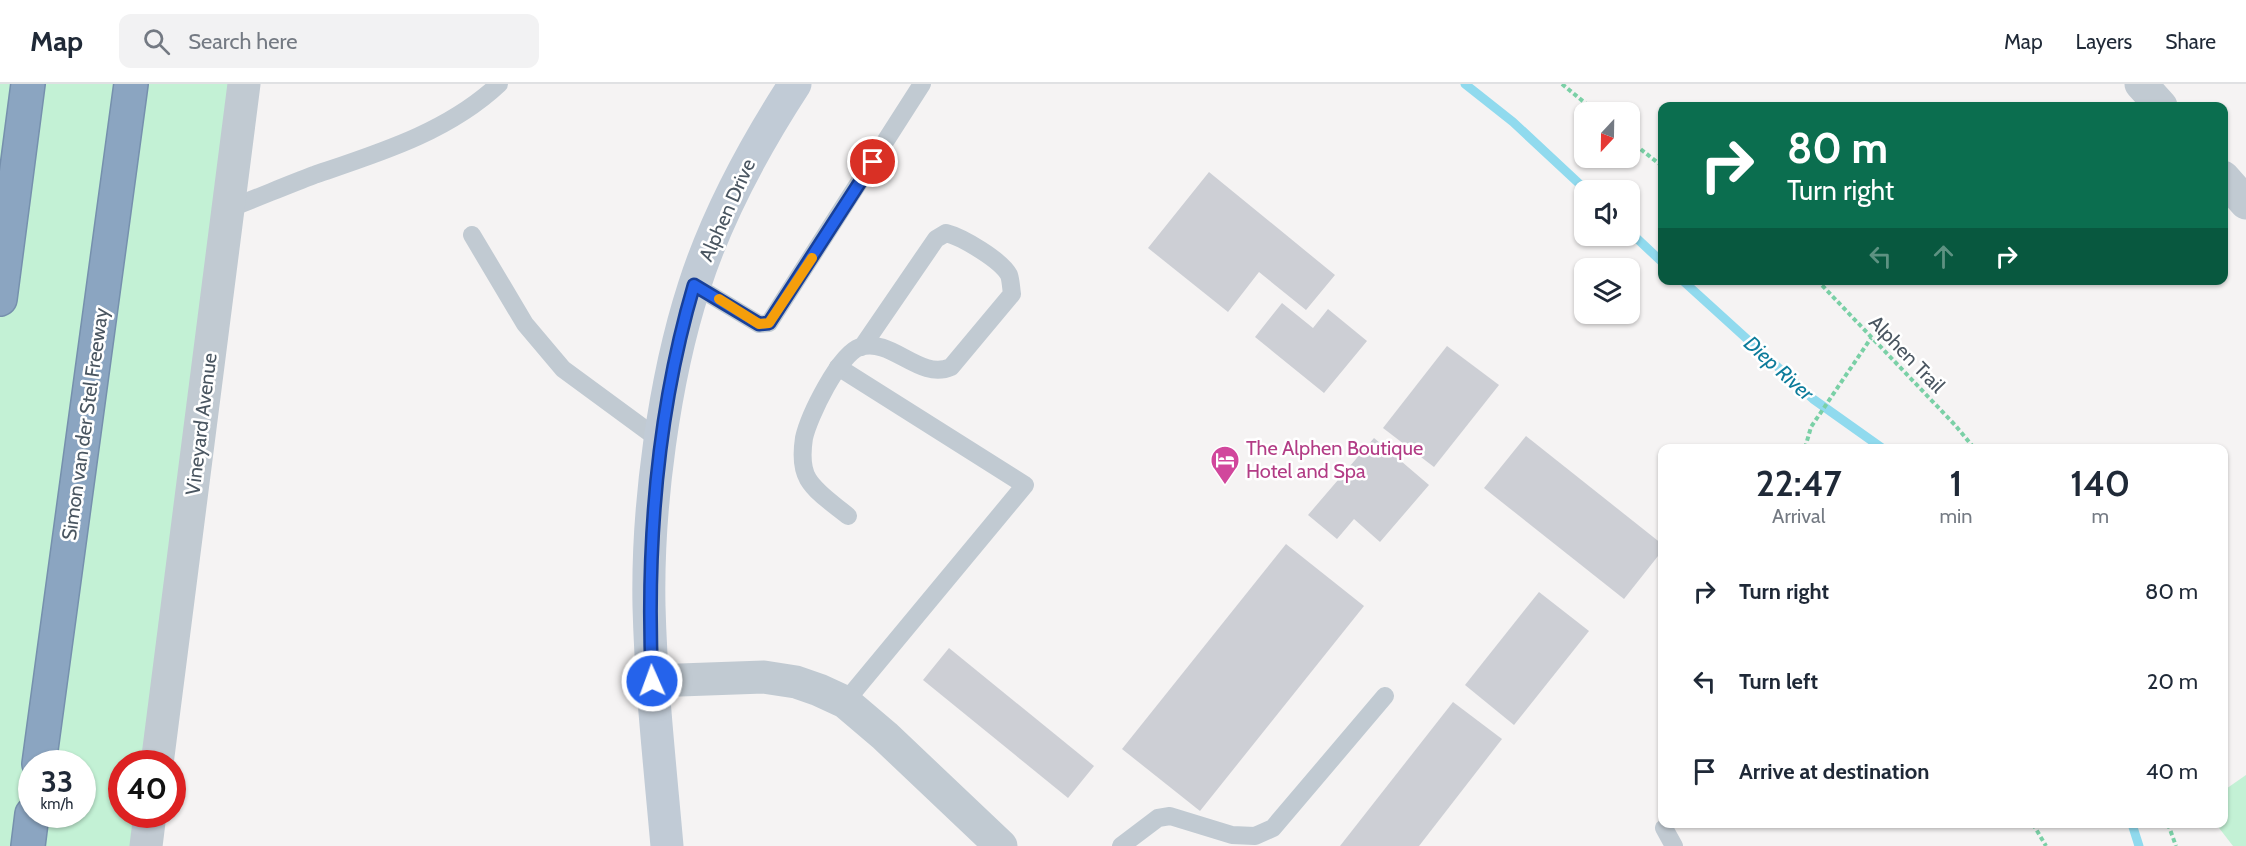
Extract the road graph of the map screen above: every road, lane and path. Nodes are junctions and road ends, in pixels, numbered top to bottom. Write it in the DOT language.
graph roads {
  1 [pos="28,84"];
  2 [pos="244,84"];
  3 [pos="499,84"];
  4 [pos="795,84"];
  5 [pos="922,84"];
  6 [pos="1562,84"];
  7 [pos="2141,84"];
  8 [pos="132,93"];
  9 [pos="1584,102"];
  10 [pos="2157,102"];
  11 [pos="1640,149"];
  12 [pos="1658,163"];
  13 [pos="2228,183"];
  14 [pos="2246,203"];
  15 [pos="228,208"];
  16 [pos="472,235"];
  17 [pos="694,285"];
  18 [pos="1822,285"];
  19 [pos="0,299"];
  20 [pos="1871,339"];
  21 [pos="862,347"];
  22 [pos="838,367"];
  23 [pos="661,441"];
  24 [pos="1806,444"];
  25 [pos="1971,444"];
  26 [pos="848,516"];
  27 [pos="652,681"];
  28 [pos="1385,696"];
  29 [pos="844,702"];
  30 [pos="41,750"];
  31 [pos="159,750"];
  32 [pos="30,828"];
  33 [pos="148,828"];
  34 [pos="1664,828"];
  35 [pos="2035,828"];
  36 [pos="2169,828"];
  37 [pos="28,846"];
  38 [pos="146,846"];
  39 [pos="667,846"];
  40 [pos="1001,846"];
  41 [pos="1120,846"];
  42 [pos="1674,846"];
  43 [pos="2046,846"];
  44 [pos="2176,846"];
  1 -- 19 [label="highway"];
  2 -- 15 [label="street, Vineyard Avenue"];
  3 -- 15 [label="lane"];
  4 -- 17 [label="street, Alphen Drive"];
  5 -- 17 [label="lane"];
  6 -- 9 [label="path"];
  7 -- 10 [label="street"];
  8 -- 30 [label="highway, Simon van der Stel Freeway"];
  11 -- 12 [label="path"];
  13 -- 14 [label="street"];
  15 -- 31 [label="street, Vineyard Avenue"];
  16 -- 23 [label="lane"];
  17 -- 23 [label="street, Alphen Drive"];
  18 -- 20 [label="path, Alphen Trail"];
  20 -- 24 [label="path"];
  20 -- 25 [label="path, Alphen Trail"];
  21 -- 21 [label="lane"];
  21 -- 22 [label="lane"];
  22 -- 26 [label="lane"];
  22 -- 29 [label="lane"];
  23 -- 27 [label="street, Alphen Drive"];
  27 -- 29 [label="street"];
  27 -- 39 [label="street, Alphen Drive"];
  28 -- 41 [label="lane"];
  29 -- 40 [label="street"];
  32 -- 37 [label="highway"];
  33 -- 38 [label="street"];
  34 -- 42 [label="lane"];
  35 -- 43 [label="path"];
  36 -- 44 [label="path"];
}
